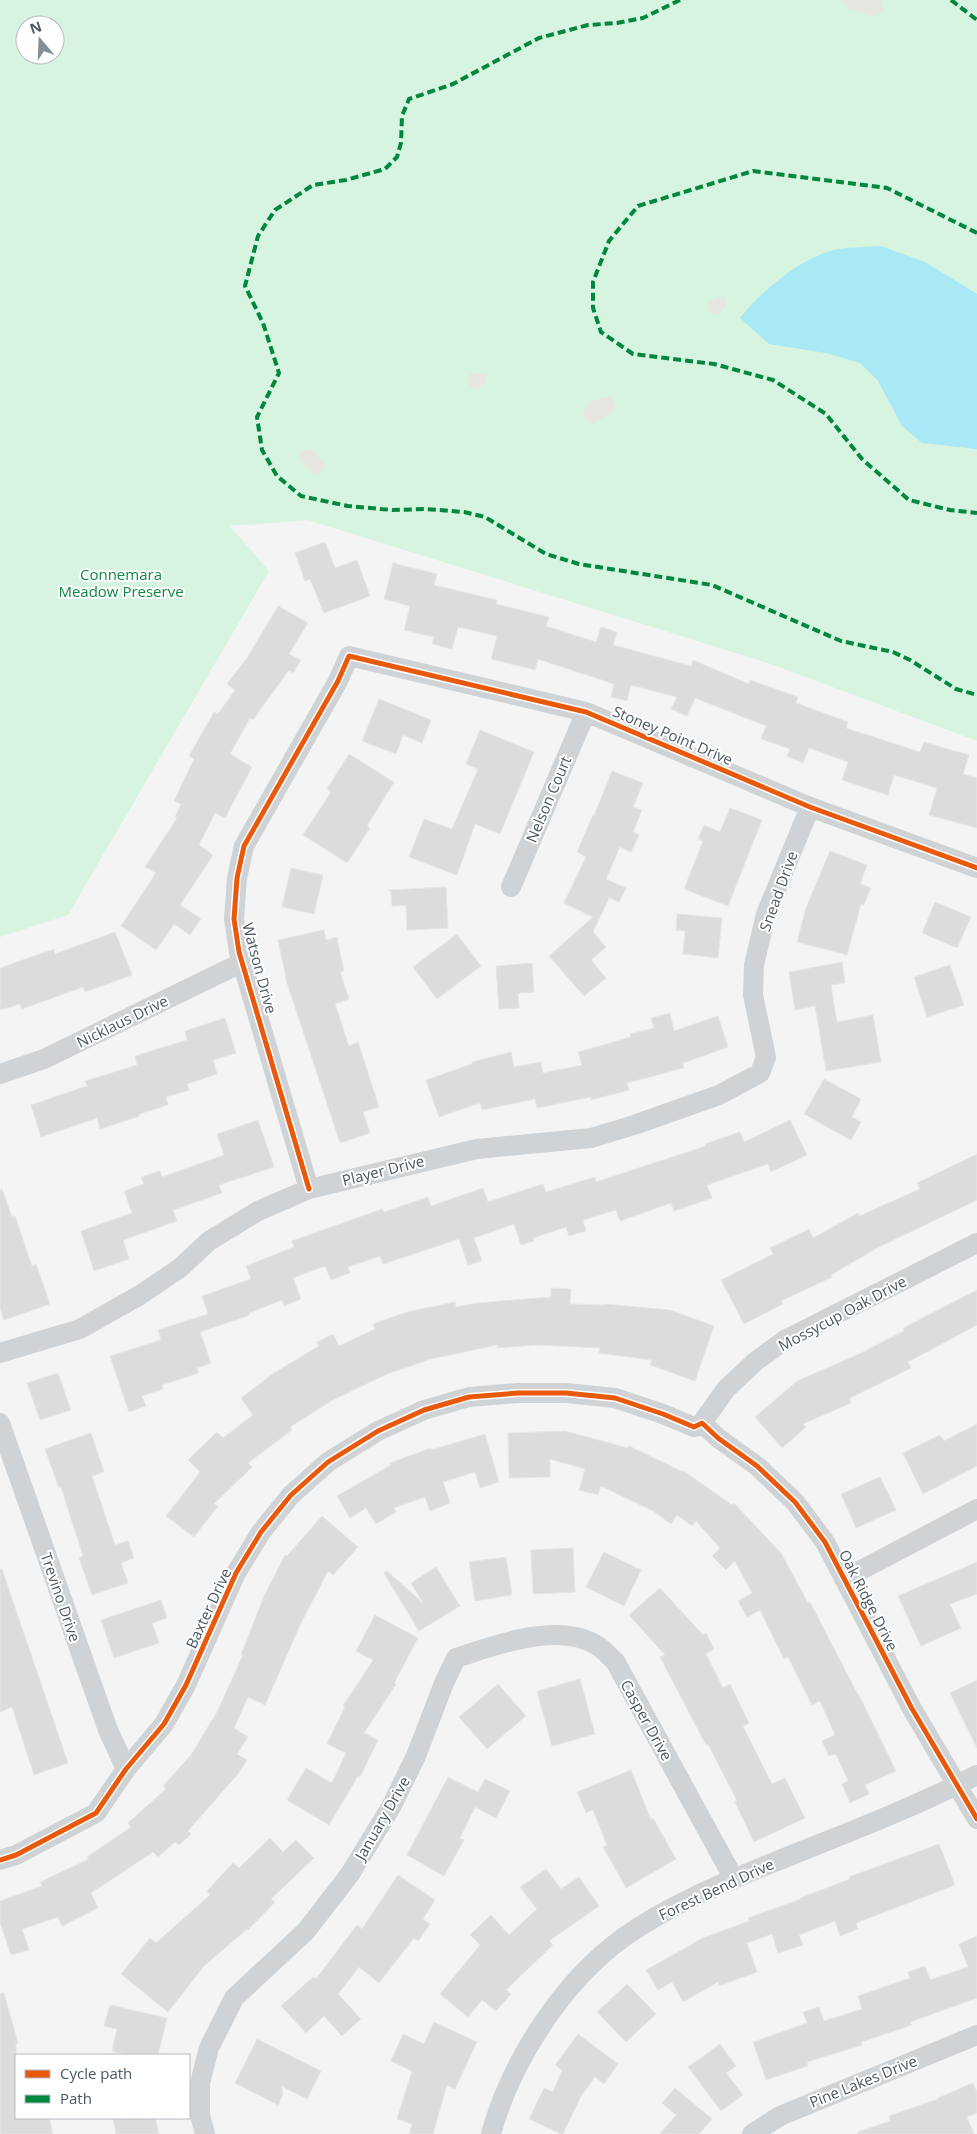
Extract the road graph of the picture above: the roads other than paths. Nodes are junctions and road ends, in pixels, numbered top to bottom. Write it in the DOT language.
graph roads {
  1 [pos="349,656"];
  2 [pos="586,712"];
  3 [pos="810,807"];
  4 [pos="977,868"];
  5 [pos="511,887"];
  6 [pos="243,962"];
  7 [pos="763,1037"];
  8 [pos="0,1074"];
  9 [pos="309,1188"];
  10 [pos="977,1244"];
  11 [pos="0,1353"];
  12 [pos="0,1423"];
  13 [pos="702,1423"];
  14 [pos="977,1509"];
  15 [pos="844,1580"];
  16 [pos="510,1640"];
  17 [pos="126,1769"];
  18 [pos="977,1775"];
  19 [pos="956,1786"];
  20 [pos="977,1819"];
  21 [pos="0,1860"];
  22 [pos="734,1879"];
  23 [pos="977,2034"];
  24 [pos="204,2134"];
  25 [pos="491,2134"];
  26 [pos="752,2134"];
  1 -- 2 [label="street, Stoney Point Drive"];
  1 -- 6 [label="street, Watson Drive"];
  2 -- 3 [label="street, Stoney Point Drive"];
  2 -- 5 [label="street, Nelson Court"];
  3 -- 4 [label="street, Stoney Point Drive"];
  3 -- 7 [label="street, Snead Drive"];
  6 -- 8 [label="street, Nicklaus Drive"];
  6 -- 9 [label="street, Watson Drive"];
  7 -- 9 [label="street, Player Drive"];
  9 -- 11 [label="street, Player Drive"];
  10 -- 13 [label="street, Mossycup Oak Drive"];
  12 -- 17 [label="street, Trevino Drive"];
  13 -- 15 [label="street, Oak Ridge Drive"];
  13 -- 17 [label="street, Baxter Drive"];
  14 -- 15 [label="street"];
  15 -- 19 [label="street, Oak Ridge Drive"];
  16 -- 22 [label="street, Casper Drive"];
  16 -- 24 [label="street, January Drive"];
  17 -- 21 [label="street, Baxter Drive"];
  18 -- 19 [label="street, Forest Bend Drive"];
  19 -- 20 [label="street, Oak Ridge Drive"];
  19 -- 22 [label="street, Forest Bend Drive"];
  22 -- 25 [label="street, Forest Bend Drive"];
  23 -- 26 [label="street, Pine Lakes Drive"];
}
